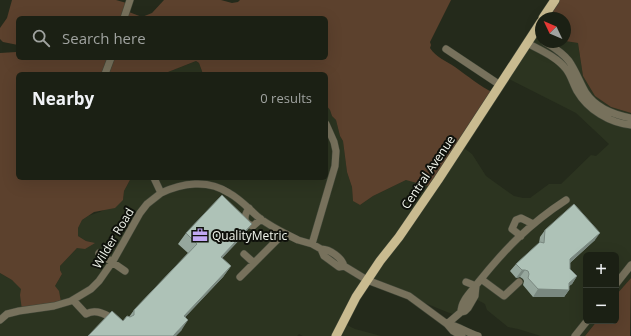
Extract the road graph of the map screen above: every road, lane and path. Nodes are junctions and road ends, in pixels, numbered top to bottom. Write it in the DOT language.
graph roads {
  1 [pos="130,0"];
  2 [pos="555,0"];
  3 [pos="547,12"];
  4 [pos="125,16"];
  5 [pos="535,31"];
  6 [pos="533,34"];
  7 [pos="527,43"];
  8 [pos="554,48"];
  9 [pos="446,49"];
  10 [pos="561,53"];
  11 [pos="110,60"];
  12 [pos="556,60"];
  13 [pos="106,72"];
  14 [pos="500,85"];
  15 [pos="631,118"];
  16 [pos="631,125"];
  17 [pos="328,128"];
  18 [pos="155,180"];
  19 [pos="161,193"];
  20 [pos="566,200"];
  21 [pos="249,208"];
  22 [pos="261,219"];
  23 [pos="533,224"];
  24 [pos="284,233"];
  25 [pos="521,236"];
  26 [pos="312,244"];
  27 [pos="99,253"];
  28 [pos="244,254"];
  29 [pos="113,261"];
  30 [pos="254,263"];
  31 [pos="631,265"];
  32 [pos="480,267"];
  33 [pos="125,271"];
  34 [pos="487,272"];
  35 [pos="240,277"];
  36 [pos="481,279"];
  37 [pos="367,280"];
  38 [pos="619,280"];
  39 [pos="466,282"];
  40 [pos="519,282"];
  41 [pos="476,286"];
  42 [pos="73,300"];
  43 [pos="0,320"];
  44 [pos="122,323"];
  45 [pos="447,324"];
  46 [pos="585,324"];
  47 [pos="336,336"];
  48 [pos="462,336"];
  49 [pos="474,336"];
  50 [pos="575,336"];
  1 -- 4 [label="lane"];
  2 -- 3 [label="main road"];
  5 -- 6 [label="main road, Central Avenue"];
  6 -- 7 [label="main road, Central Avenue"];
  7 -- 12 [label="lane"];
  7 -- 14 [label="main road, Central Avenue"];
  8 -- 10 [label="lane"];
  9 -- 14 [label="lane"];
  10 -- 12 [label="lane"];
  10 -- 15 [label="lane"];
  11 -- 13 [label="lane"];
  12 -- 16 [label="lane"];
  14 -- 37 [label="main road, Central Avenue"];
  17 -- 26 [label="lane"];
  18 -- 19 [label="lane"];
  19 -- 21 [label="lane, Wilder Road"];
  19 -- 29 [label="lane, Wilder Road"];
  20 -- 23 [label="lane"];
  21 -- 22 [label="lane, Wilder Road"];
  21 -- 22 [label="lane"];
  22 -- 24 [label="lane, Wilder Road"];
  23 -- 25 [label="lane"];
  23 -- 25 [label="lane"];
  24 -- 26 [label="lane, Wilder Road"];
  24 -- 30 [label="lane"];
  25 -- 34 [label="lane"];
  26 -- 37 [label="lane"];
  27 -- 29 [label="lane"];
  28 -- 30 [label="lane"];
  29 -- 33 [label="lane"];
  29 -- 42 [label="lane, Wilder Road"];
  30 -- 35 [label="lane"];
  31 -- 38 [label="lane"];
  32 -- 34 [label="lane"];
  34 -- 36 [label="lane"];
  36 -- 40 [label="lane"];
  36 -- 41 [label="lane"];
  37 -- 45 [label="lane"];
  37 -- 47 [label="main road, Central Avenue"];
  39 -- 41 [label="lane"];
  41 -- 45 [label="lane"];
  42 -- 43 [label="lane, Wilder Road"];
  42 -- 44 [label="lane"];
  45 -- 48 [label="lane"];
  45 -- 49 [label="lane"];
  46 -- 50 [label="lane"];
}
